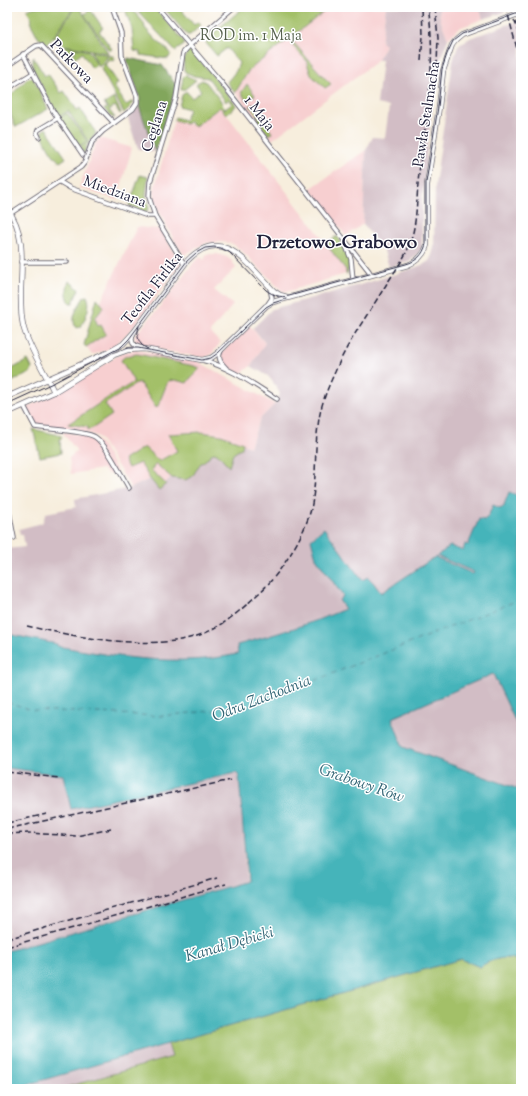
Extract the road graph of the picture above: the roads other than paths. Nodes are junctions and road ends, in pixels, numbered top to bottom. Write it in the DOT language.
graph roads {
  1 [pos="112,7"];
  2 [pos="157,7"];
  3 [pos="234,7"];
  4 [pos="521,13"];
  5 [pos="190,45"];
  6 [pos="23,54"];
  7 [pos="7,66"];
  8 [pos="33,73"];
  9 [pos="7,91"];
  10 [pos="58,118"];
  11 [pos="114,123"];
  12 [pos="39,137"];
  13 [pos="83,155"];
  14 [pos="60,182"];
  15 [pos="7,208"];
  16 [pos="11,213"];
  17 [pos="155,216"];
  18 [pos="341,236"];
  19 [pos="21,262"];
  20 [pos="67,262"];
  21 [pos="184,264"];
  22 [pos="371,275"];
  23 [pos="353,280"];
  24 [pos="270,286"];
  25 [pos="288,297"];
  26 [pos="266,306"];
  27 [pos="134,332"];
  28 [pos="144,349"];
  29 [pos="222,350"];
  30 [pos="201,360"];
  31 [pos="228,370"];
  32 [pos="48,379"];
  33 [pos="54,392"];
  34 [pos="7,397"];
  35 [pos="277,399"];
  36 [pos="24,406"];
  37 [pos="7,413"];
  38 [pos="129,488"];
  39 [pos="7,501"];
  40 [pos="14,538"];
  1 -- 11 [label="street"];
  2 -- 5 [label="street, 1 Maja"];
  3 -- 5 [label="street"];
  4 -- 22 [label="street, Pawła Stalmacha"];
  5 -- 17 [label="street, Ceglana"];
  5 -- 18 [label="street, 1 Maja"];
  6 -- 7 [label="street, Parkowa"];
  6 -- 8 [label="street"];
  6 -- 11 [label="street, Parkowa"];
  8 -- 9 [label="street"];
  8 -- 10 [label="street"];
  10 -- 12 [label="street"];
  10 -- 13 [label="street"];
  11 -- 14 [label="street, Miedziana"];
  14 -- 16 [label="street, Miedziana"];
  14 -- 17 [label="street, Miedziana"];
  15 -- 16 [label="street"];
  16 -- 19 [label="street"];
  17 -- 21 [label="street, Miedziana"];
  18 -- 22 [label="street, 1 Maja"];
  18 -- 23 [label="street, 1 Maja"];
  19 -- 20 [label="street"];
  19 -- 32 [label="street"];
  21 -- 24 [label="street, Teofila Firlika"];
  21 -- 27 [label="street, Teofila Firlika"];
  22 -- 23 [label="street"];
  23 -- 25 [label="street"];
  24 -- 25 [label="street, Teofila Firlika"];
  24 -- 26 [label="street"];
  25 -- 26 [label="street"];
  26 -- 29 [label="street"];
  27 -- 28 [label="street"];
  27 -- 32 [label="street, Teofila Firlika"];
  28 -- 30 [label="street, Teofila Firlika"];
  28 -- 33 [label="street, Teofila Firlika"];
  29 -- 30 [label="street"];
  29 -- 31 [label="street"];
  30 -- 31 [label="street"];
  31 -- 35 [label="street"];
  32 -- 33 [label="street"];
  32 -- 34 [label="street, Teofila Firlika"];
  33 -- 36 [label="street, Teofila Firlika"];
  36 -- 37 [label="street, Teofila Firlika"];
  36 -- 38 [label="street"];
  39 -- 40 [label="street"];
}
